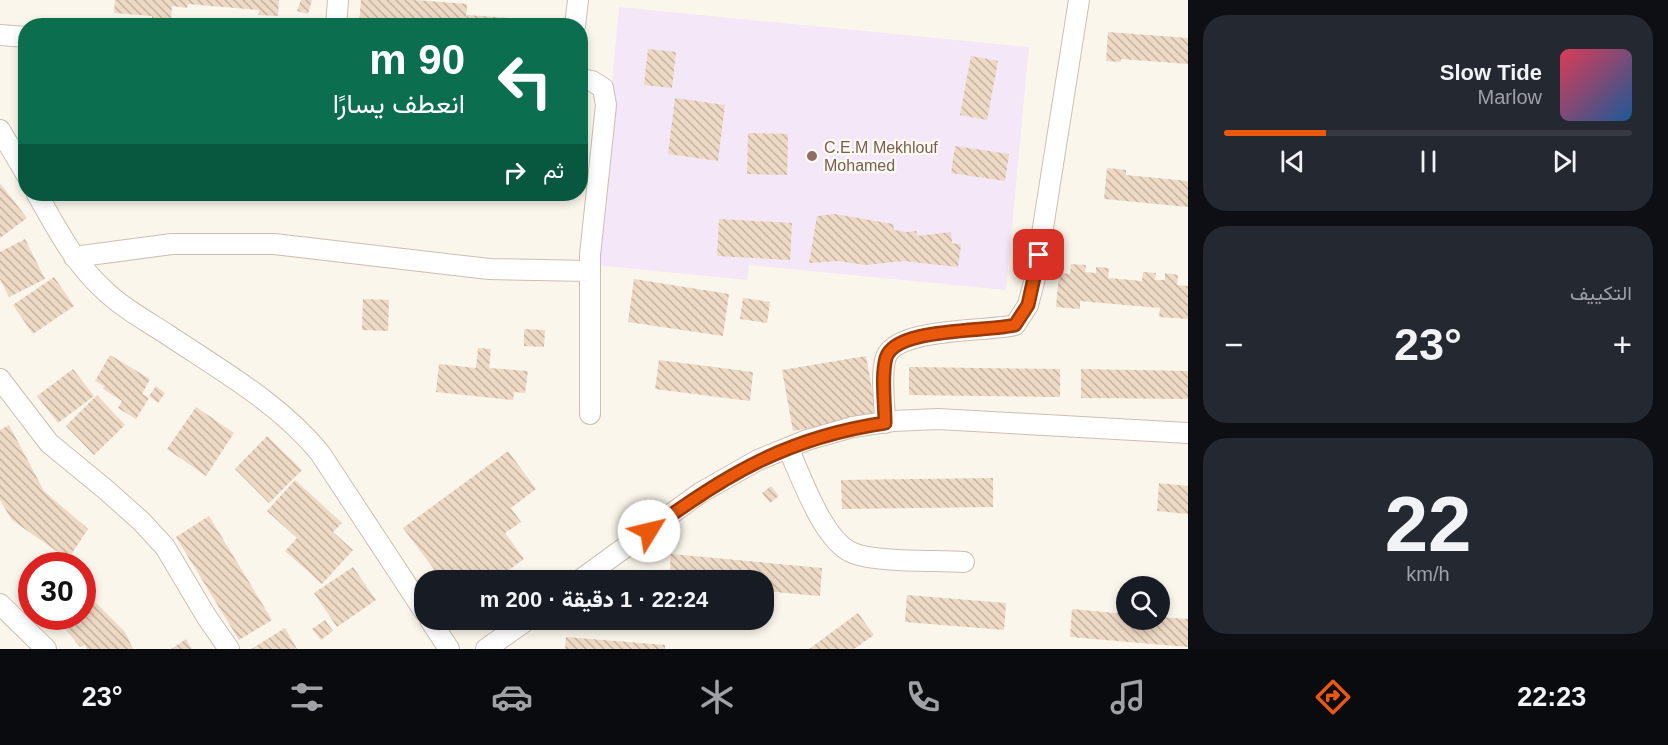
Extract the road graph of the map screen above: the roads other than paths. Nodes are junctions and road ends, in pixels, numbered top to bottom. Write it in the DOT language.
graph roads {
  1 [pos="338,0"];
  2 [pos="578,0"];
  3 [pos="1079,0"];
  4 [pos="337,18"];
  5 [pos="576,18"];
  6 [pos="0,35"];
  7 [pos="18,36"];
  8 [pos="588,81"];
  9 [pos="0,130"];
  10 [pos="18,160"];
  11 [pos="41,201"];
  12 [pos="74,257"];
  13 [pos="590,271"];
  14 [pos="0,379"];
  15 [pos="590,414"];
  16 [pos="885,423"];
  17 [pos="1188,433"];
  18 [pos="788,447"];
  19 [pos="964,562"];
  20 [pos="594,570"];
  21 [pos="414,596"];
  22 [pos="0,604"];
  23 [pos="437,630"];
  24 [pos="513,630"];
  25 [pos="46,649"];
  26 [pos="229,649"];
  27 [pos="449,649"];
  28 [pos="486,649"];
  1 -- 4 [label="street"];
  2 -- 5 [label="street"];
  3 -- 16 [label="street"];
  6 -- 7 [label="street"];
  8 -- 13 [label="street"];
  9 -- 10 [label="street"];
  11 -- 12 [label="street"];
  12 -- 13 [label="street"];
  12 -- 21 [label="street"];
  13 -- 15 [label="street"];
  14 -- 26 [label="street"];
  16 -- 17 [label="street"];
  16 -- 18 [label="street"];
  18 -- 19 [label="street"];
  18 -- 20 [label="street"];
  22 -- 25 [label="street"];
  23 -- 27 [label="street"];
  24 -- 28 [label="street"];
}
